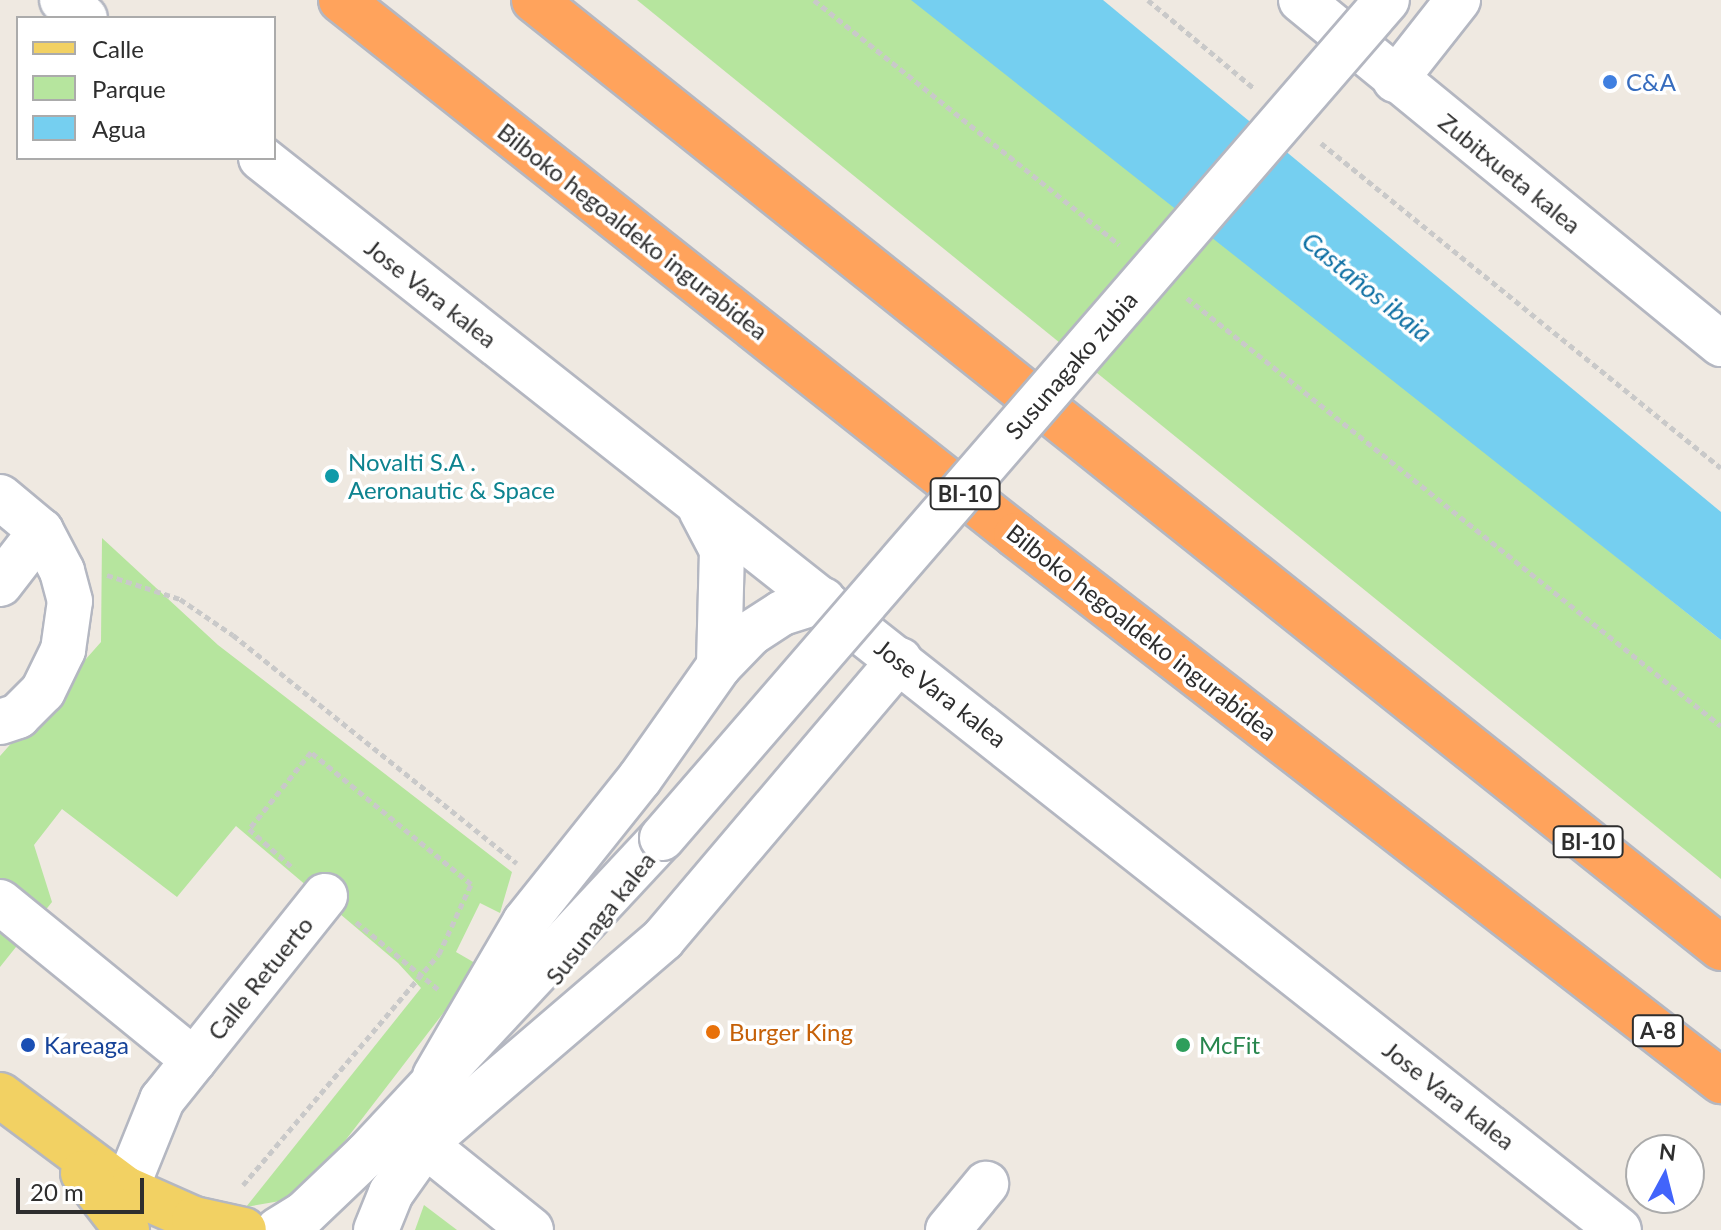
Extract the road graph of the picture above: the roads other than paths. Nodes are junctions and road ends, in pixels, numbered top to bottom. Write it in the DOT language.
graph roads {
  1 [pos="62,0"];
  2 [pos="341,0"];
  3 [pos="534,0"];
  4 [pos="1387,0"];
  5 [pos="1458,0"];
  6 [pos="1311,3"];
  7 [pos="82,16"];
  8 [pos="1395,80"];
  9 [pos="264,160"];
  10 [pos="1721,344"];
  11 [pos="0,497"];
  12 [pos="699,506"];
  13 [pos="41,531"];
  14 [pos="0,584"];
  15 [pos="823,600"];
  16 [pos="900,660"];
  17 [pos="719,666"];
  18 [pos="0,722"];
  19 [pos="662,838"];
  20 [pos="325,896"];
  21 [pos="0,902"];
  22 [pos="1721,948"];
  23 [pos="1595,981"];
  24 [pos="194,1060"];
  25 [pos="435,1076"];
  26 [pos="1721,1081"];
  27 [pos="0,1095"];
  28 [pos="424,1144"];
  29 [pos="986,1184"];
  30 [pos="121,1217"];
  31 [pos="244,1230"];
  32 [pos="278,1230"];
  33 [pos="376,1230"];
  34 [pos="531,1230"];
  35 [pos="948,1230"];
  36 [pos="1619,1230"];
  1 -- 7 [label="street"];
  2 -- 23 [label="highway, Bilboko hegoaldeko ingurabidea / BI-10"];
  3 -- 22 [label="highway, BI-10"];
  4 -- 19 [label="street, Susunagako zubia, bridge"];
  5 -- 8 [label="street"];
  6 -- 8 [label="street, Zubitxueta kalea"];
  8 -- 10 [label="street, Zubitxueta kalea"];
  9 -- 12 [label="street, Jose Vara kalea"];
  11 -- 13 [label="street"];
  12 -- 15 [label="street, Jose Vara kalea"];
  12 -- 17 [label="street"];
  13 -- 14 [label="street"];
  13 -- 18 [label="street"];
  15 -- 16 [label="street, Jose Vara kalea"];
  15 -- 17 [label="street, Susunaga kalea"];
  16 -- 28 [label="street, Susunaga kalea"];
  16 -- 36 [label="street, Jose Vara kalea"];
  17 -- 25 [label="street, Susunaga kalea"];
  19 -- 25 [label="street, Susunaga kalea"];
  19 -- 28 [label="street, Susunaga kalea"];
  20 -- 24 [label="street, Calle Retuerto"];
  21 -- 24 [label="street, Calle Retuerto"];
  23 -- 26 [label="highway, Bilboko hegoaldeko ingurabidea / A-8"];
  24 -- 30 [label="street, Calle Retuerto"];
  25 -- 32 [label="street, Susunaga kalea"];
  27 -- 30 [label="main road"];
  28 -- 33 [label="street, Susunaga kalea"];
  28 -- 34 [label="street"];
  29 -- 35 [label="street"];
  30 -- 31 [label="main road"];
}
